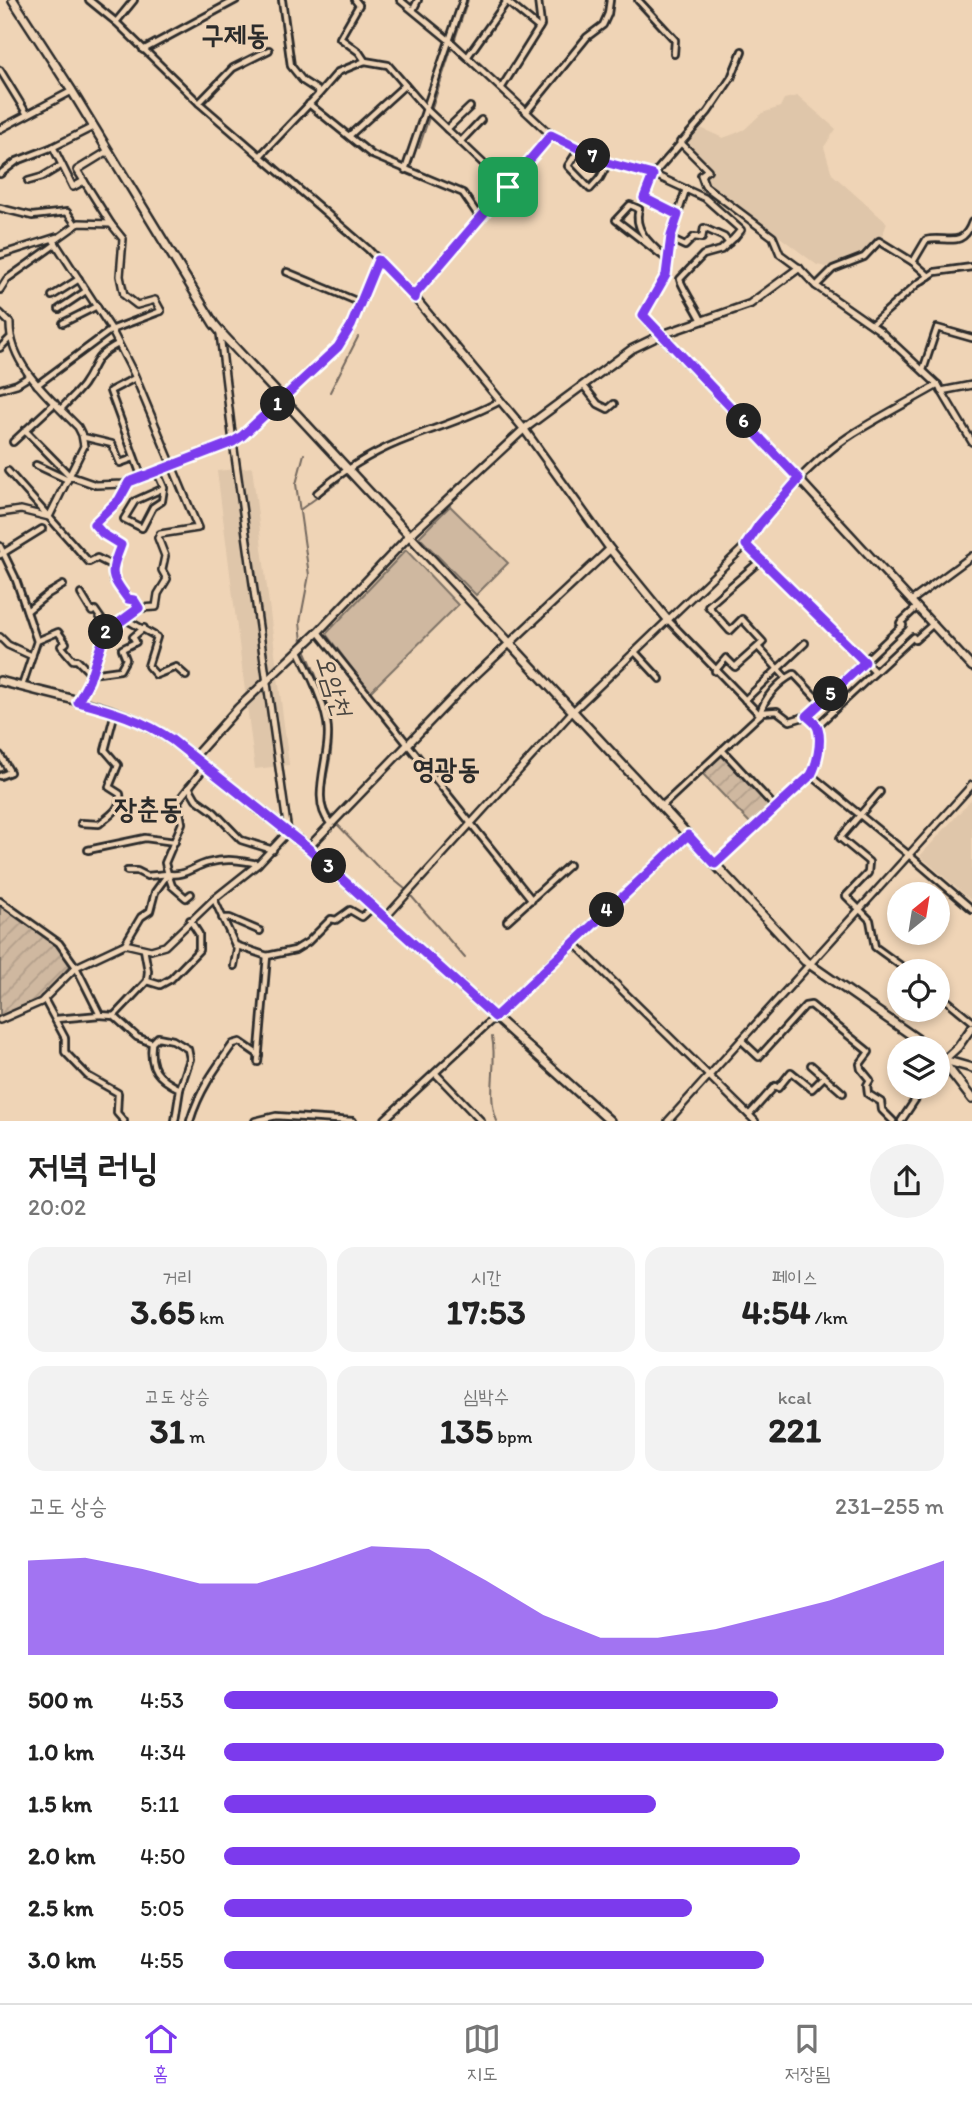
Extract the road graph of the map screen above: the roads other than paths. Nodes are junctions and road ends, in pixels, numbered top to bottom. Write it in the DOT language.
graph roads {
  1 [pos="13,0"];
  2 [pos="89,0"];
  3 [pos="134,0"];
  4 [pos="236,0"];
  5 [pos="282,0"];
  6 [pos="355,0"];
  7 [pos="400,0"];
  8 [pos="418,0"];
  9 [pos="463,0"];
  10 [pos="538,0"];
  11 [pos="610,0"];
  12 [pos="638,0"];
  13 [pos="506,1"];
  14 [pos="413,10"];
  15 [pos="116,22"];
  16 [pos="539,28"];
  17 [pos="452,43"];
  18 [pos="144,50"];
  19 [pos="269,50"];
  20 [pos="741,51"];
  21 [pos="674,54"];
  22 [pos="468,57"];
  23 [pos="365,61"];
  24 [pos="0,70"];
  25 [pos="405,85"];
  26 [pos="502,88"];
  27 [pos="72,91"];
  28 [pos="318,95"];
  29 [pos="199,103"];
  30 [pos="309,104"];
  31 [pos="470,107"];
  32 [pos="426,109"];
  33 [pos="527,111"];
  34 [pos="27,114"];
  35 [pos="481,120"];
  36 [pos="93,127"];
  37 [pos="0,129"];
  38 [pos="447,130"];
  39 [pos="551,135"];
  40 [pos="349,136"];
  41 [pos="460,142"];
  42 [pos="680,142"];
  43 [pos="53,147"];
  44 [pos="579,149"];
  45 [pos="108,150"];
  46 [pos="260,156"];
  47 [pos="608,163"];
  48 [pos="62,165"];
  49 [pos="405,170"];
  50 [pos="0,174"];
  51 [pos="653,175"];
  52 [pos="27,181"];
  53 [pos="84,181"];
  54 [pos="508,187"];
  55 [pos="686,189"];
  56 [pos="0,208"];
  57 [pos="678,215"];
  58 [pos="480,219"];
  59 [pos="972,222"];
  60 [pos="111,224"];
  61 [pos="76,225"];
  62 [pos="61,236"];
  63 [pos="735,237"];
  64 [pos="670,239"];
  65 [pos="729,243"];
  66 [pos="57,244"];
  67 [pos="0,255"];
  68 [pos="378,260"];
  69 [pos="668,260"];
  70 [pos="913,262"];
  71 [pos="972,267"];
  72 [pos="799,268"];
  73 [pos="288,272"];
  74 [pos="929,276"];
  75 [pos="79,279"];
  76 [pos="816,286"];
  77 [pos="0,290"];
  78 [pos="86,291"];
  79 [pos="52,296"];
  80 [pos="415,298"];
  81 [pos="362,304"];
  82 [pos="97,306"];
  83 [pos="59,309"];
  84 [pos="161,311"];
  85 [pos="0,313"];
  86 [pos="702,321"];
  87 [pos="63,323"];
  88 [pos="872,324"];
  89 [pos="111,330"];
  90 [pos="220,330"];
  91 [pos="661,335"];
  92 [pos="972,338"];
  93 [pos="9,339"];
  94 [pos="118,344"];
  95 [pos="0,348"];
  96 [pos="923,370"];
  97 [pos="30,376"];
  98 [pos="135,377"];
  99 [pos="972,384"];
  100 [pos="37,385"];
  101 [pos="583,385"];
  102 [pos="940,388"];
  103 [pos="0,389"];
  104 [pos="284,398"];
  105 [pos="500,401"];
  106 [pos="55,403"];
  107 [pos="614,404"];
  108 [pos="61,409"];
  109 [pos="524,429"];
  110 [pos="25,430"];
  111 [pos="83,437"];
  112 [pos="13,442"];
  113 [pos="233,442"];
  114 [pos="972,442"];
  115 [pos="134,458"];
  116 [pos="36,465"];
  117 [pos="172,467"];
  118 [pos="349,470"];
  119 [pos="8,471"];
  120 [pos="157,472"];
  121 [pos="69,478"];
  122 [pos="142,478"];
  123 [pos="799,479"];
  124 [pos="129,482"];
  125 [pos="163,488"];
  126 [pos="317,493"];
  127 [pos="0,513"];
  128 [pos="49,517"];
  129 [pos="42,529"];
  130 [pos="410,535"];
  131 [pos="746,545"];
  132 [pos="0,546"];
  133 [pos="610,549"];
  134 [pos="2,554"];
  135 [pos="972,557"];
  136 [pos="761,560"];
  137 [pos="113,566"];
  138 [pos="64,585"];
  139 [pos="81,594"];
  140 [pos="911,601"];
  141 [pos="917,607"];
  142 [pos="139,608"];
  143 [pos="27,611"];
  144 [pos="125,619"];
  145 [pos="668,620"];
  146 [pos="933,624"];
  147 [pos="144,628"];
  148 [pos="109,630"];
  149 [pos="318,632"];
  150 [pos="0,637"];
  151 [pos="37,642"];
  152 [pos="510,643"];
  153 [pos="805,643"];
  154 [pos="758,647"];
  155 [pos="299,650"];
  156 [pos="635,652"];
  157 [pos="32,656"];
  158 [pos="865,662"];
  159 [pos="972,667"];
  160 [pos="778,669"];
  161 [pos="715,671"];
  162 [pos="875,672"];
  163 [pos="92,674"];
  164 [pos="186,676"];
  165 [pos="786,678"];
  166 [pos="660,679"];
  167 [pos="0,681"];
  168 [pos="267,682"];
  169 [pos="22,687"];
  170 [pos="745,700"];
  171 [pos="78,702"];
  172 [pos="821,703"];
  173 [pos="573,711"];
  174 [pos="115,712"];
  175 [pos="760,715"];
  176 [pos="807,716"];
  177 [pos="817,726"];
  178 [pos="407,744"];
  179 [pos="722,750"];
  180 [pos="0,755"];
  181 [pos="194,757"];
  182 [pos="206,766"];
  183 [pos="811,775"];
  184 [pos="0,776"];
  185 [pos="972,785"];
  186 [pos="189,787"];
  187 [pos="880,792"];
  188 [pos="662,806"];
  189 [pos="776,808"];
  190 [pos="861,816"];
  191 [pos="333,820"];
  192 [pos="81,823"];
  193 [pos="470,825"];
  194 [pos="288,832"];
  195 [pos="688,835"];
  196 [pos="175,842"];
  197 [pos="308,848"];
  198 [pos="88,850"];
  199 [pos="273,850"];
  200 [pos="909,855"];
  201 [pos="258,864"];
  202 [pos="715,864"];
  203 [pos="569,865"];
  204 [pos="127,872"];
  205 [pos="168,874"];
  206 [pos="191,894"];
  207 [pos="214,899"];
  208 [pos="532,900"];
  209 [pos="0,901"];
  210 [pos="374,907"];
  211 [pos="860,909"];
  212 [pos="972,909"];
  213 [pos="222,918"];
  214 [pos="386,918"];
  215 [pos="190,920"];
  216 [pos="507,921"];
  217 [pos="260,931"];
  218 [pos="572,942"];
  219 [pos="125,944"];
  220 [pos="234,944"];
  221 [pos="144,949"];
  222 [pos="267,956"];
  223 [pos="892,959"];
  224 [pos="809,965"];
  225 [pos="76,967"];
  226 [pos="234,967"];
  227 [pos="146,981"];
  228 [pos="44,999"];
  229 [pos="950,1003"];
  230 [pos="100,1015"];
  231 [pos="114,1016"];
  232 [pos="495,1017"];
  233 [pos="56,1019"];
  234 [pos="0,1020"];
  235 [pos="972,1021"];
  236 [pos="972,1027"];
  237 [pos="913,1036"];
  238 [pos="741,1040"];
  239 [pos="152,1043"];
  240 [pos="259,1055"];
  241 [pos="950,1055"];
  242 [pos="950,1060"];
  243 [pos="258,1062"];
  244 [pos="811,1065"];
  245 [pos="972,1068"];
  246 [pos="950,1069"];
  247 [pos="435,1073"];
  248 [pos="710,1075"];
  249 [pos="824,1077"];
  250 [pos="180,1090"];
  251 [pos="843,1093"];
  252 [pos="916,1099"];
  253 [pos="972,1099"];
  254 [pos="749,1115"];
  255 [pos="383,1120"];
  256 [pos="124,1121"];
  257 [pos="175,1121"];
  258 [pos="190,1121"];
  259 [pos="255,1121"];
  260 [pos="353,1121"];
  261 [pos="481,1121"];
  262 [pos="610,1121"];
  263 [pos="668,1121"];
  264 [pos="755,1121"];
  265 [pos="893,1121"];
  266 [pos="901,1121"];
  1 -- 27 [label="main road"];
  2 -- 15 [label="street"];
  3 -- 15 [label="street"];
  4 -- 18 [label="street"];
  5 -- 28 [label="street"];
  6 -- 23 [label="street"];
  7 -- 14 [label="street"];
  8 -- 14 [label="street"];
  9 -- 17 [label="street"];
  10 -- 16 [label="street"];
  11 -- 33 [label="street"];
  12 -- 21 [label="street"];
  13 -- 16 [label="street"];
  13 -- 22 [label="street"];
  14 -- 17 [label="street"];
  15 -- 18 [label="street"];
  16 -- 26 [label="street"];
  17 -- 22 [label="street"];
  17 -- 32 [label="street"];
  18 -- 29 [label="street"];
  19 -- 29 [label="street"];
  20 -- 42 [label="street"];
  22 -- 26 [label="street"];
  23 -- 25 [label="street"];
  23 -- 28 [label="street"];
  24 -- 34 [label="street"];
  25 -- 32 [label="street"];
  25 -- 40 [label="street"];
  26 -- 33 [label="street"];
  27 -- 34 [label="street"];
  27 -- 36 [label="main road"];
  28 -- 30 [label="street"];
  29 -- 46 [label="street"];
  30 -- 40 [label="street"];
  30 -- 46 [label="street"];
  31 -- 38 [label="street"];
  32 -- 38 [label="street"];
  32 -- 49 [label="street"];
  33 -- 39 [label="street"];
  34 -- 37 [label="street"];
  35 -- 41 [label="street"];
  36 -- 43 [label="street"];
  36 -- 45 [label="main road"];
  38 -- 41 [label="street"];
  39 -- 44 [label="street"];
  39 -- 54 [label="street"];
  40 -- 49 [label="street"];
  41 -- 54 [label="street"];
  42 -- 51 [label="street"];
  42 -- 72 [label="street"];
  43 -- 48 [label="street"];
  43 -- 50 [label="street"];
  44 -- 47 [label="street"];
  44 -- 47 [label="street"];
  45 -- 53 [label="street"];
  45 -- 90 [label="main road"];
  46 -- 68 [label="street"];
  47 -- 51 [label="street"];
  48 -- 52 [label="street"];
  48 -- 53 [label="street"];
  49 -- 58 [label="street"];
  51 -- 55 [label="street"];
  51 -- 57 [label="street"];
  53 -- 60 [label="street"];
  54 -- 58 [label="street"];
  55 -- 57 [label="street"];
  55 -- 63 [label="street"];
  56 -- 61 [label="street"];
  57 -- 64 [label="street"];
  58 -- 80 [label="street"];
  59 -- 70 [label="street"];
  60 -- 61 [label="street"];
  60 -- 84 [label="street"];
  61 -- 62 [label="street"];
  62 -- 66 [label="street"];
  62 -- 67 [label="street"];
  63 -- 65 [label="street"];
  64 -- 65 [label="street"];
  64 -- 69 [label="street"];
  65 -- 86 [label="street"];
  66 -- 75 [label="street"];
  66 -- 77 [label="street"];
  68 -- 80 [label="street"];
  68 -- 81 [label="street"];
  69 -- 69 [label="street"];
  69 -- 91 [label="street"];
  70 -- 74 [label="street"];
  70 -- 76 [label="street"];
  71 -- 74 [label="street"];
  72 -- 76 [label="street"];
  72 -- 86 [label="main road"];
  73 -- 81 [label="street"];
  74 -- 88 [label="street"];
  75 -- 78 [label="street"];
  75 -- 79 [label="street"];
  76 -- 88 [label="street"];
  78 -- 82 [label="street"];
  78 -- 83 [label="street"];
  80 -- 105 [label="main road"];
  81 -- 104 [label="street"];
  82 -- 87 [label="street"];
  82 -- 89 [label="street"];
  84 -- 89 [label="street"];
  85 -- 93 [label="street"];
  86 -- 91 [label="main road"];
  88 -- 96 [label="street"];
  89 -- 94 [label="street"];
  89 -- 100 [label="street"];
  90 -- 104 [label="main road"];
  90 -- 113 [label="street"];
  91 -- 101 [label="main road"];
  91 -- 123 [label="main road"];
  92 -- 96 [label="street"];
  93 -- 95 [label="street"];
  93 -- 97 [label="street"];
  94 -- 98 [label="street"];
  94 -- 108 [label="street"];
  96 -- 102 [label="street"];
  97 -- 100 [label="street"];
  97 -- 103 [label="street"];
  98 -- 115 [label="street"];
  98 -- 117 [label="street"];
  99 -- 102 [label="street"];
  100 -- 106 [label="street"];
  101 -- 107 [label="street"];
  101 -- 109 [label="main road"];
  102 -- 114 [label="street"];
  102 -- 123 [label="street"];
  104 -- 113 [label="street"];
  104 -- 118 [label="main road"];
  105 -- 109 [label="main road"];
  105 -- 118 [label="street"];
  106 -- 108 [label="street"];
  106 -- 110 [label="street"];
  108 -- 111 [label="street"];
  109 -- 130 [label="main road"];
  109 -- 133 [label="main road"];
  110 -- 112 [label="street"];
  110 -- 121 [label="street"];
  111 -- 115 [label="street"];
  111 -- 121 [label="street"];
  113 -- 117 [label="street"];
  113 -- 168 [label="street"];
  115 -- 122 [label="street"];
  116 -- 121 [label="street"];
  117 -- 120 [label="street"];
  117 -- 142 [label="street"];
  118 -- 126 [label="street"];
  118 -- 130 [label="main road"];
  119 -- 128 [label="street"];
  120 -- 122 [label="street"];
  120 -- 125 [label="street"];
  121 -- 124 [label="street"];
  121 -- 128 [label="street"];
  122 -- 124 [label="street"];
  123 -- 131 [label="street"];
  123 -- 140 [label="main road"];
  124 -- 137 [label="street"];
  125 -- 125 [label="street"];
  127 -- 128 [label="street"];
  128 -- 137 [label="street"];
  129 -- 134 [label="street"];
  130 -- 149 [label="main road"];
  130 -- 152 [label="main road"];
  131 -- 136 [label="street"];
  131 -- 145 [label="street"];
  132 -- 134 [label="street"];
  133 -- 145 [label="main road"];
  133 -- 152 [label="main road"];
  134 -- 143 [label="street"];
  135 -- 140 [label="street"];
  136 -- 154 [label="street"];
  136 -- 158 [label="street"];
  137 -- 142 [label="street"];
  138 -- 143 [label="street"];
  139 -- 148 [label="street"];
  140 -- 141 [label="main road"];
  141 -- 146 [label="main road"];
  141 -- 158 [label="street"];
  142 -- 144 [label="street"];
  143 -- 151 [label="street"];
  144 -- 147 [label="street"];
  144 -- 148 [label="street"];
  145 -- 156 [label="street"];
  145 -- 161 [label="street"];
  146 -- 159 [label="main road"];
  146 -- 162 [label="street"];
  147 -- 163 [label="street"];
  147 -- 164 [label="street"];
  148 -- 163 [label="street"];
  149 -- 155 [label="main road"];
  149 -- 178 [label="street"];
  150 -- 157 [label="street"];
  151 -- 157 [label="street"];
  151 -- 163 [label="street"];
  152 -- 173 [label="main road"];
  152 -- 178 [label="main road"];
  153 -- 160 [label="street"];
  154 -- 160 [label="street"];
  154 -- 161 [label="street"];
  155 -- 168 [label="main road"];
  155 -- 191 [label="street"];
  156 -- 166 [label="street"];
  156 -- 173 [label="street"];
  157 -- 169 [label="street"];
  158 -- 162 [label="street"];
  158 -- 172 [label="street"];
  160 -- 165 [label="street"];
  160 -- 170 [label="street"];
  161 -- 170 [label="street"];
  162 -- 177 [label="street"];
  163 -- 171 [label="street"];
  165 -- 172 [label="street"];
  165 -- 175 [label="street"];
  167 -- 169 [label="main road"];
  168 -- 181 [label="main road"];
  168 -- 194 [label="street"];
  169 -- 171 [label="main road"];
  170 -- 175 [label="street"];
  171 -- 174 [label="main road"];
  172 -- 176 [label="street"];
  173 -- 188 [label="main road"];
  173 -- 193 [label="street"];
  174 -- 181 [label="main road"];
  174 -- 192 [label="street"];
  175 -- 176 [label="street"];
  175 -- 179 [label="street"];
  176 -- 177 [label="street"];
  177 -- 183 [label="street"];
  178 -- 191 [label="main road"];
  178 -- 193 [label="street"];
  179 -- 188 [label="street"];
  179 -- 189 [label="street"];
  180 -- 184 [label="street"];
  181 -- 182 [label="main road"];
  182 -- 186 [label="street"];
  182 -- 194 [label="main road"];
  183 -- 189 [label="street"];
  183 -- 190 [label="street"];
  185 -- 200 [label="street"];
  186 -- 196 [label="street"];
  186 -- 199 [label="street"];
  187 -- 190 [label="street"];
  188 -- 195 [label="main road"];
  189 -- 202 [label="street"];
  190 -- 200 [label="street"];
  190 -- 211 [label="street"];
  191 -- 197 [label="main road"];
  193 -- 208 [label="street"];
  193 -- 214 [label="street"];
  194 -- 197 [label="main road"];
  194 -- 199 [label="street"];
  195 -- 202 [label="main road"];
  195 -- 218 [label="main road"];
  196 -- 198 [label="street"];
  196 -- 205 [label="street"];
  197 -- 210 [label="main road"];
  199 -- 201 [label="street"];
  200 -- 211 [label="street"];
  200 -- 212 [label="street"];
  201 -- 205 [label="street"];
  201 -- 207 [label="street"];
  202 -- 224 [label="main road"];
  203 -- 208 [label="street"];
  204 -- 205 [label="street"];
  205 -- 206 [label="street"];
  205 -- 219 [label="street"];
  207 -- 213 [label="street"];
  207 -- 215 [label="street"];
  208 -- 216 [label="street"];
  209 -- 225 [label="street"];
  210 -- 214 [label="main road"];
  210 -- 222 [label="street"];
  211 -- 223 [label="street"];
  211 -- 224 [label="street"];
  213 -- 217 [label="street"];
  213 -- 220 [label="street"];
  214 -- 232 [label="main road"];
  215 -- 221 [label="street"];
  215 -- 227 [label="street"];
  218 -- 232 [label="main road"];
  218 -- 248 [label="street"];
  219 -- 221 [label="street"];
  219 -- 225 [label="street"];
  220 -- 222 [label="street"];
  220 -- 226 [label="street"];
  221 -- 227 [label="street"];
  222 -- 240 [label="street"];
  224 -- 237 [label="main road"];
  224 -- 238 [label="street"];
  225 -- 228 [label="street"];
  225 -- 230 [label="street"];
  227 -- 231 [label="street"];
  228 -- 233 [label="street"];
  228 -- 234 [label="street"];
  229 -- 235 [label="street"];
  230 -- 231 [label="street"];
  230 -- 233 [label="street"];
  231 -- 239 [label="street"];
  232 -- 247 [label="street"];
  232 -- 262 [label="main road"];
  233 -- 256 [label="street"];
  236 -- 241 [label="main road"];
  238 -- 248 [label="street"];
  238 -- 265 [label="street"];
  239 -- 250 [label="street"];
  239 -- 250 [label="street"];
  240 -- 243 [label="street"];
  240 -- 258 [label="street"];
  242 -- 245 [label="main road"];
  244 -- 249 [label="street"];
  246 -- 253 [label="main road"];
  247 -- 255 [label="street"];
  247 -- 261 [label="street"];
  248 -- 254 [label="street"];
  248 -- 263 [label="street"];
  249 -- 251 [label="street"];
  249 -- 254 [label="street"];
  250 -- 257 [label="street"];
  252 -- 266 [label="street"];
  254 -- 264 [label="street"];
  259 -- 260 [label="street"];
}
